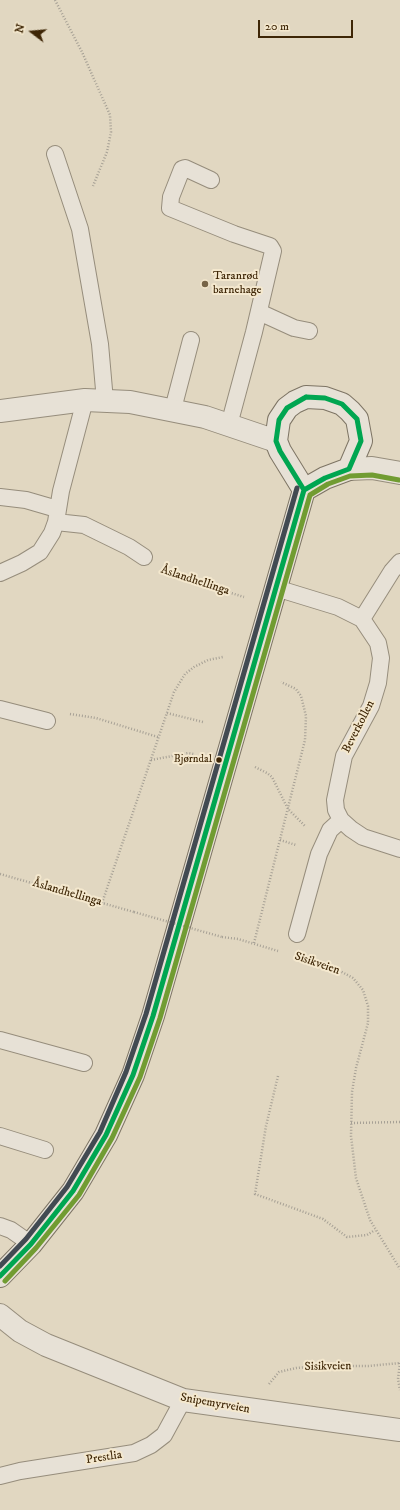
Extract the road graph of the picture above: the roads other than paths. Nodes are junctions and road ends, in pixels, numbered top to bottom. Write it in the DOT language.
graph roads {
  1 [pos="55,154"];
  2 [pos="211,180"];
  3 [pos="259,312"];
  4 [pos="309,331"];
  5 [pos="191,340"];
  6 [pos="95,401"];
  7 [pos="173,409"];
  8 [pos="0,411"];
  9 [pos="229,425"];
  10 [pos="276,440"];
  11 [pos="349,469"];
  12 [pos="400,473"];
  13 [pos="304,490"];
  14 [pos="0,497"];
  15 [pos="57,515"];
  16 [pos="144,557"];
  17 [pos="400,562"];
  18 [pos="0,573"];
  19 [pos="276,588"];
  20 [pos="362,619"];
  21 [pos="0,709"];
  22 [pos="47,721"];
  23 [pos="341,820"];
  24 [pos="400,849"];
  25 [pos="297,934"];
  26 [pos="0,1040"];
  27 [pos="84,1063"];
  28 [pos="0,1136"];
  29 [pos="45,1150"];
  30 [pos="0,1226"];
  31 [pos="31,1244"];
  32 [pos="0,1276"];
  33 [pos="0,1315"];
  34 [pos="183,1400"];
  35 [pos="400,1430"];
  36 [pos="0,1476"];
  1 -- 6 [label="lane"];
  2 -- 3 [label="lane"];
  3 -- 4 [label="lane"];
  3 -- 9 [label="lane"];
  5 -- 7 [label="lane"];
  6 -- 7 [label="street"];
  6 -- 8 [label="street"];
  6 -- 15 [label="lane"];
  7 -- 9 [label="street"];
  9 -- 10 [label="street"];
  10 -- 11 [label="street"];
  10 -- 13 [label="street"];
  11 -- 12 [label="street"];
  11 -- 13 [label="street"];
  13 -- 19 [label="street"];
  14 -- 15 [label="lane"];
  15 -- 16 [label="lane"];
  15 -- 18 [label="lane"];
  17 -- 20 [label="lane"];
  19 -- 20 [label="lane, Beverkollen"];
  19 -- 31 [label="street"];
  20 -- 23 [label="lane, Beverkollen"];
  21 -- 22 [label="lane"];
  23 -- 24 [label="lane"];
  23 -- 25 [label="lane"];
  26 -- 27 [label="lane"];
  28 -- 29 [label="lane"];
  30 -- 31 [label="lane"];
  31 -- 32 [label="street"];
  33 -- 34 [label="street, Snipemyrveien"];
  34 -- 35 [label="street, Snipemyrveien"];
  34 -- 36 [label="lane, Prestlia"];
}
